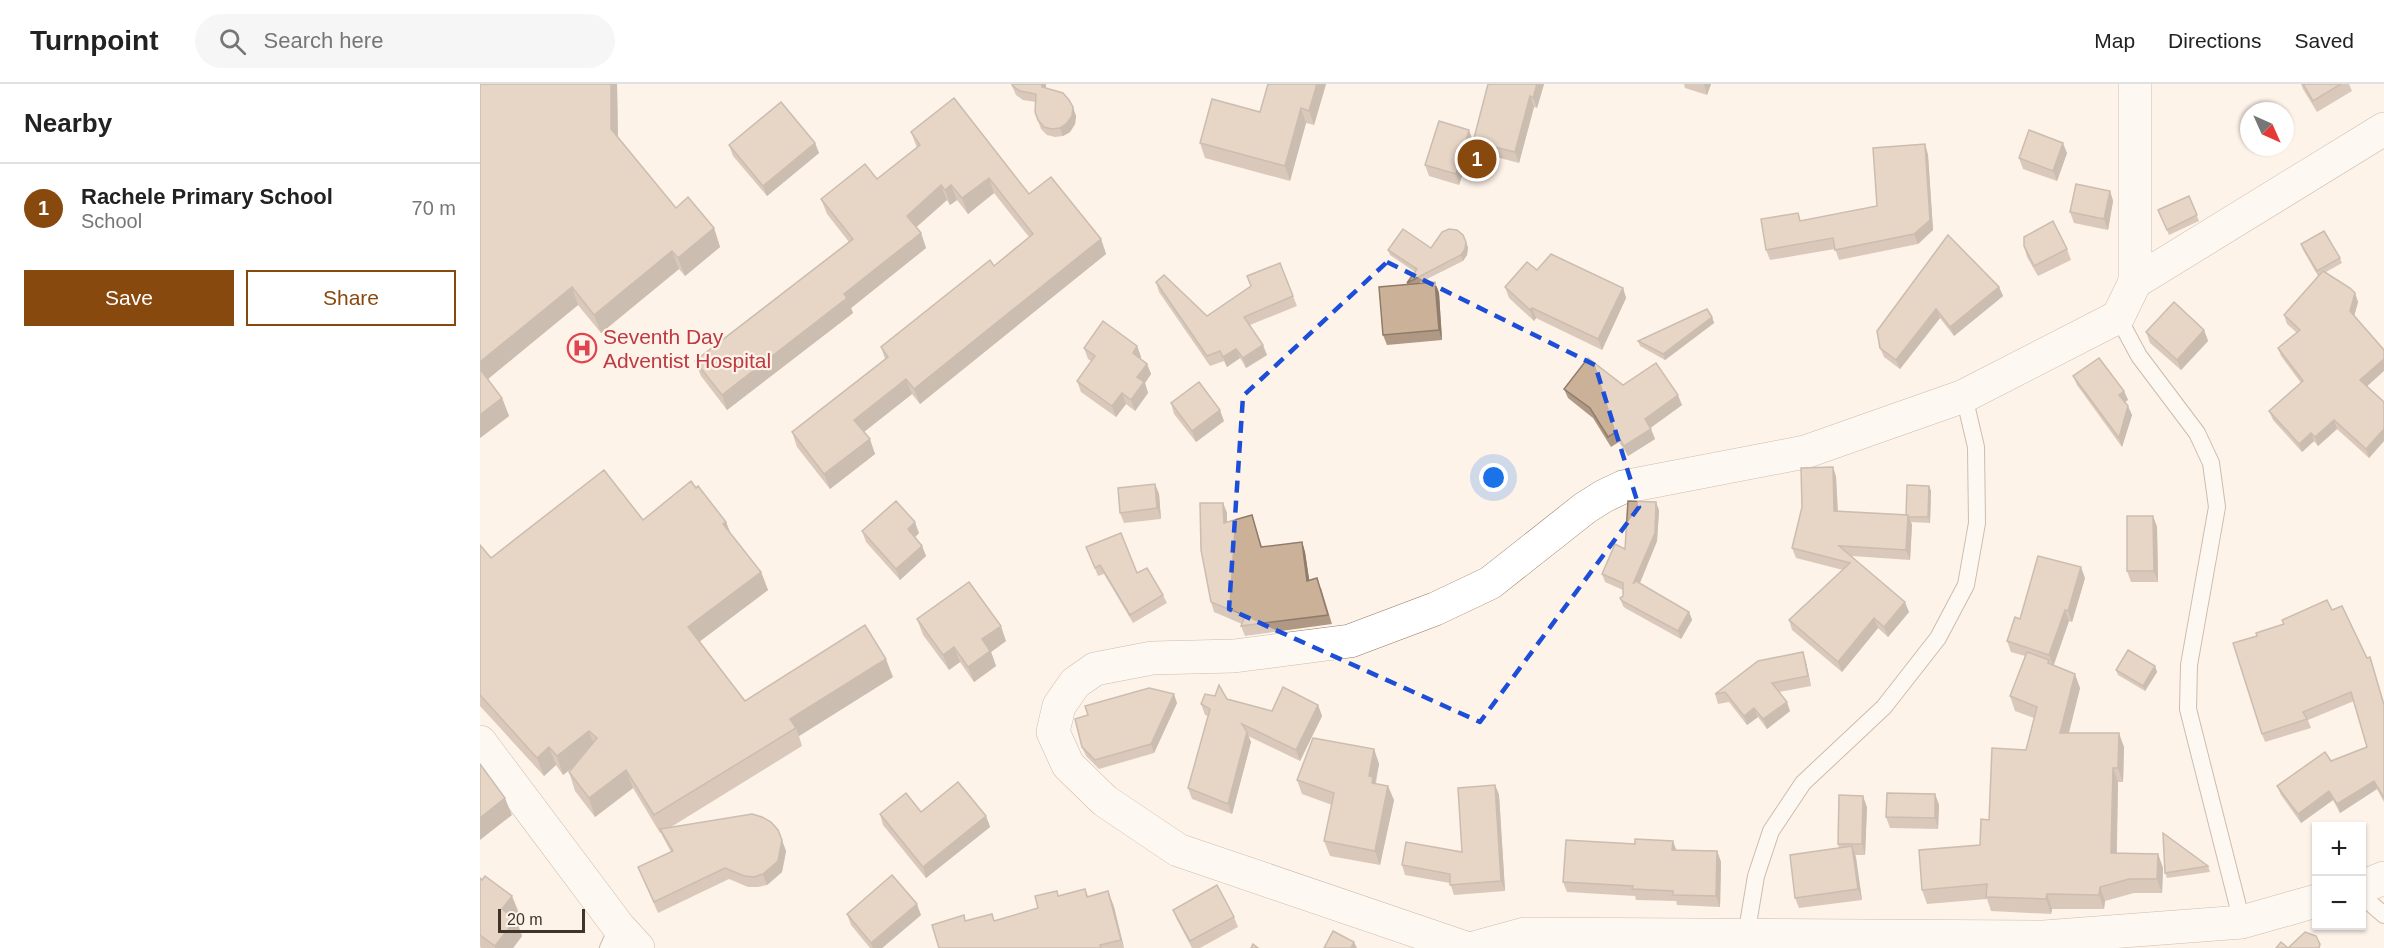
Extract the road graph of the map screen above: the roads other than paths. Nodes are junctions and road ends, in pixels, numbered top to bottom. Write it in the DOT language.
graph roads {
  1 [pos="2135,84"];
  2 [pos="2384,129"];
  3 [pos="2135,282"];
  4 [pos="2118,317"];
  5 [pos="1964,396"];
  6 [pos="480,742"];
  7 [pos="2384,878"];
  8 [pos="2366,885"];
  9 [pos="2366,900"];
  10 [pos="2312,902"];
  11 [pos="2384,915"];
  12 [pos="2242,922"];
  13 [pos="1746,936"];
  14 [pos="2102,940"];
  15 [pos="621,941"];
  16 [pos="1466,948"];
  17 [pos="1474,948"];
  1 -- 3 [label="street"];
  2 -- 3 [label="street"];
  3 -- 4 [label="street"];
  4 -- 5 [label="street"];
  4 -- 12 [label="lane"];
  5 -- 13 [label="lane"];
  5 -- 16 [label="street"];
  6 -- 15 [label="street"];
  7 -- 8 [label="street"];
  9 -- 11 [label="lane"];
  10 -- 12 [label="street"];
  12 -- 14 [label="street"];
  13 -- 14 [label="street"];
  13 -- 17 [label="street"];
}
